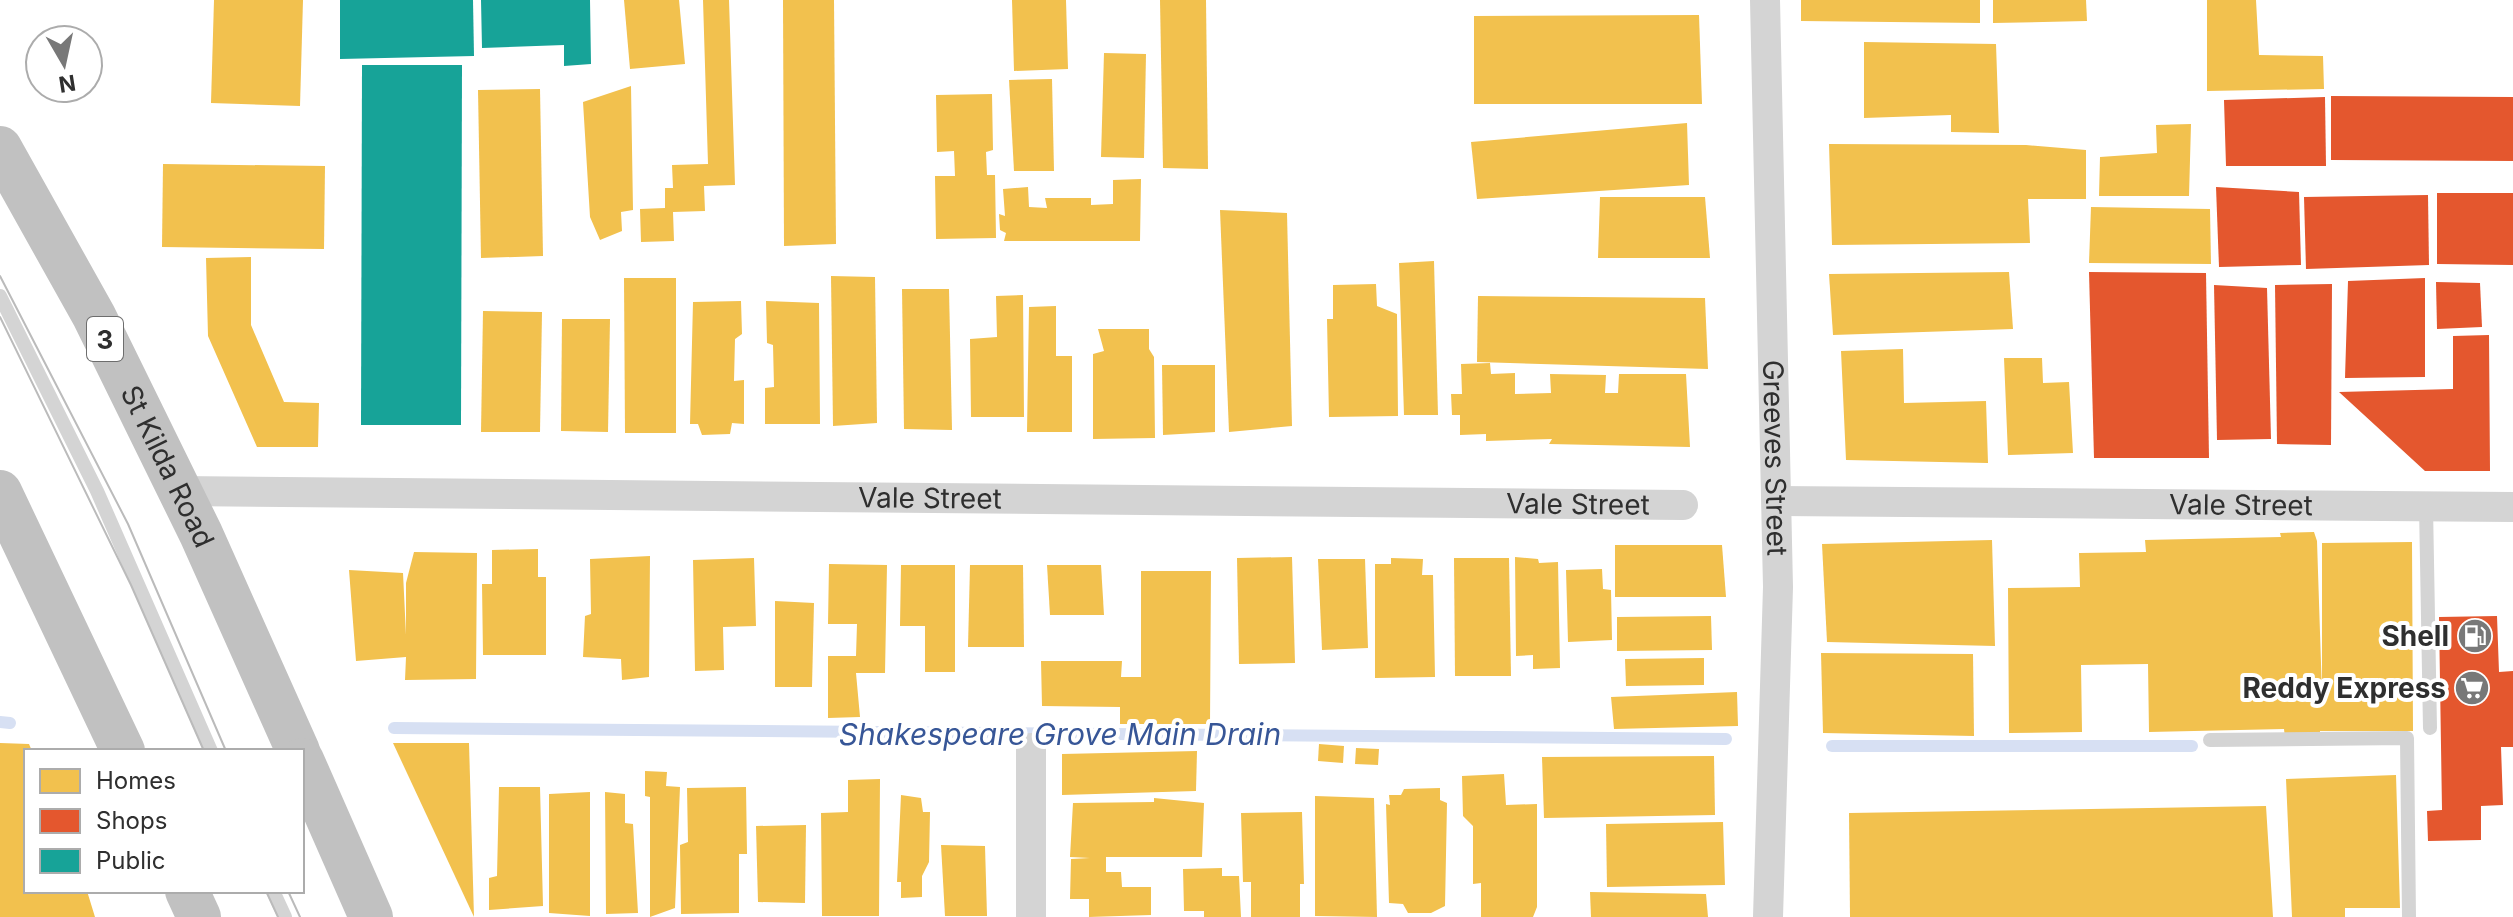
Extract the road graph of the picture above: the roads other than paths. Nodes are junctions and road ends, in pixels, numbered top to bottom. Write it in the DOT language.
graph roads {
  1 [pos="1765,0"];
  2 [pos="0,148"];
  3 [pos="0,296"];
  4 [pos="178,491"];
  5 [pos="0,492"];
  6 [pos="1777,501"];
  7 [pos="1683,505"];
  8 [pos="2426,506"];
  9 [pos="2513,507"];
  10 [pos="2430,728"];
  11 [pos="2210,740"];
  12 [pos="1031,748"];
  13 [pos="122,749"];
  14 [pos="210,749"];
  15 [pos="297,749"];
  16 [pos="304,765"];
  17 [pos="188,893"];
  18 [pos="274,893"];
  19 [pos="199,917"];
  20 [pos="285,917"];
  21 [pos="371,917"];
  22 [pos="1031,917"];
  23 [pos="1768,917"];
  24 [pos="2409,917"];
  1 -- 6 [label="street, Greeves Street"];
  2 -- 4 [label="highway, St Kilda Road / 3"];
  3 -- 14 [label="lane"];
  4 -- 7 [label="street, Vale Street"];
  4 -- 15 [label="highway, St Kilda Road / 3"];
  5 -- 13 [label="highway"];
  6 -- 8 [label="street, Vale Street"];
  6 -- 23 [label="street, Greeves Street"];
  8 -- 9 [label="street, Vale Street"];
  8 -- 10 [label="lane"];
  11 -- 24 [label="lane"];
  12 -- 22 [label="street"];
  16 -- 21 [label="highway"];
  17 -- 19 [label="highway"];
  18 -- 20 [label="lane"];
}
